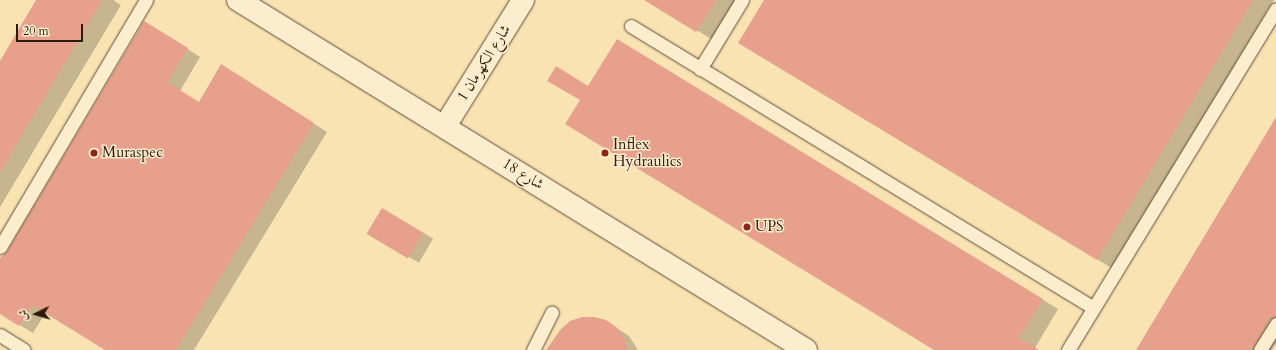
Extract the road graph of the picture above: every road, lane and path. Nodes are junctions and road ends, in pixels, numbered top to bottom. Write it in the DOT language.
graph roads {
  1 [pos="146,0"];
  2 [pos="238,0"];
  3 [pos="523,0"];
  4 [pos="742,0"];
  5 [pos="1276,9"];
  6 [pos="631,26"];
  7 [pos="700,69"];
  8 [pos="445,126"];
  9 [pos="0,247"];
  10 [pos="1092,307"];
  11 [pos="552,312"];
  12 [pos="1276,324"];
  13 [pos="0,335"];
  14 [pos="24,350"];
  15 [pos="533,350"];
  16 [pos="806,350"];
  17 [pos="1068,350"];
  18 [pos="1260,350"];
  1 -- 9 [label="lane"];
  2 -- 8 [label="street, شارع 18"];
  3 -- 8 [label="street, شارع الكهرمان 1"];
  4 -- 7 [label="lane"];
  5 -- 10 [label="lane"];
  6 -- 7 [label="lane"];
  7 -- 10 [label="lane"];
  8 -- 16 [label="street, شارع 18"];
  10 -- 17 [label="lane"];
  11 -- 15 [label="lane"];
  12 -- 18 [label="lane"];
  13 -- 14 [label="lane"];
}
